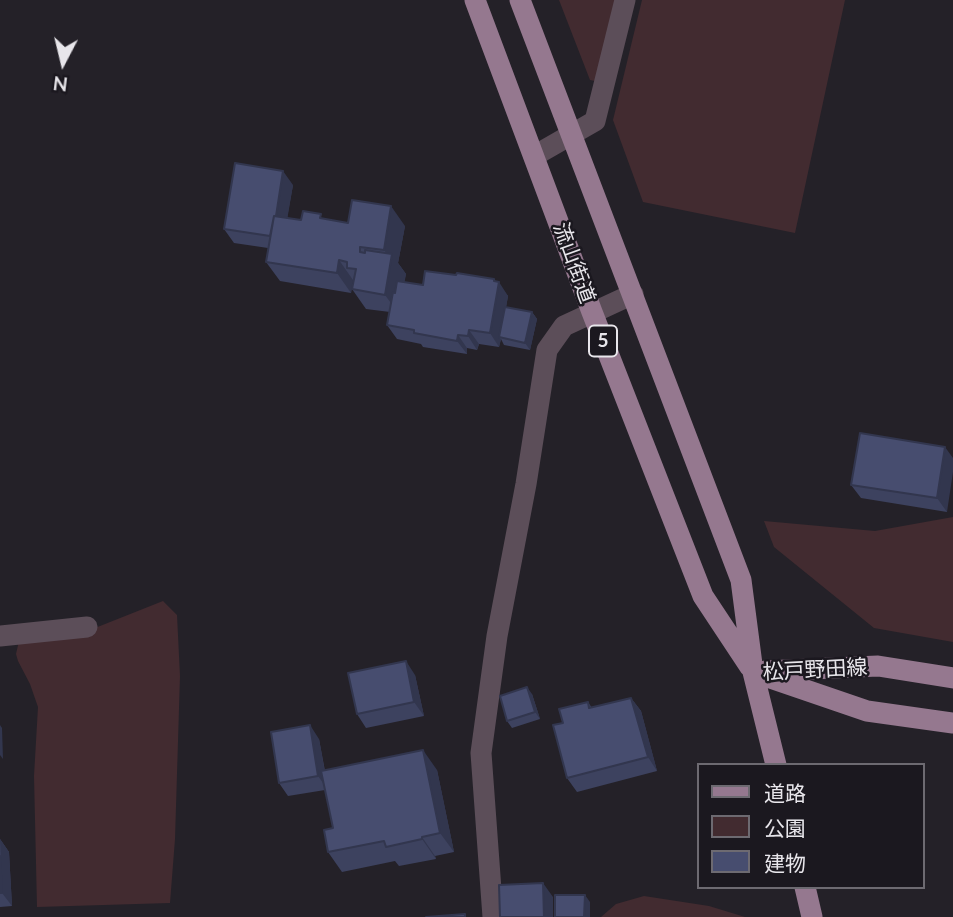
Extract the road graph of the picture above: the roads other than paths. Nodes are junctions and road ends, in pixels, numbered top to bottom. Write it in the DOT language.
graph roads {
  1 [pos="475,0"];
  2 [pos="520,0"];
  3 [pos="625,0"];
  4 [pos="572,135"];
  5 [pos="534,156"];
  6 [pos="633,294"];
  7 [pos="592,312"];
  8 [pos="87,627"];
  9 [pos="0,636"];
  10 [pos="753,672"];
  11 [pos="953,678"];
  12 [pos="953,723"];
  13 [pos="776,763"];
  14 [pos="805,889"];
  15 [pos="493,917"];
  16 [pos="812,917"];
  1 -- 5 [label="main road, 流山街道 / 5"];
  2 -- 4 [label="main road, 流山街道 / 5"];
  3 -- 4 [label="street"];
  4 -- 5 [label="street"];
  4 -- 6 [label="main road, 流山街道 / 5"];
  5 -- 7 [label="main road, 流山街道 / 5"];
  6 -- 7 [label="street"];
  6 -- 10 [label="main road, 流山街道 / 5"];
  7 -- 10 [label="main road, 流山街道 / 5"];
  7 -- 15 [label="street"];
  8 -- 9 [label="street"];
  10 -- 11 [label="main road, 松戸野田線"];
  10 -- 12 [label="main road, 松戸野田線"];
  10 -- 13 [label="main road, 流山街道"];
  14 -- 16 [label="main road"];
}
